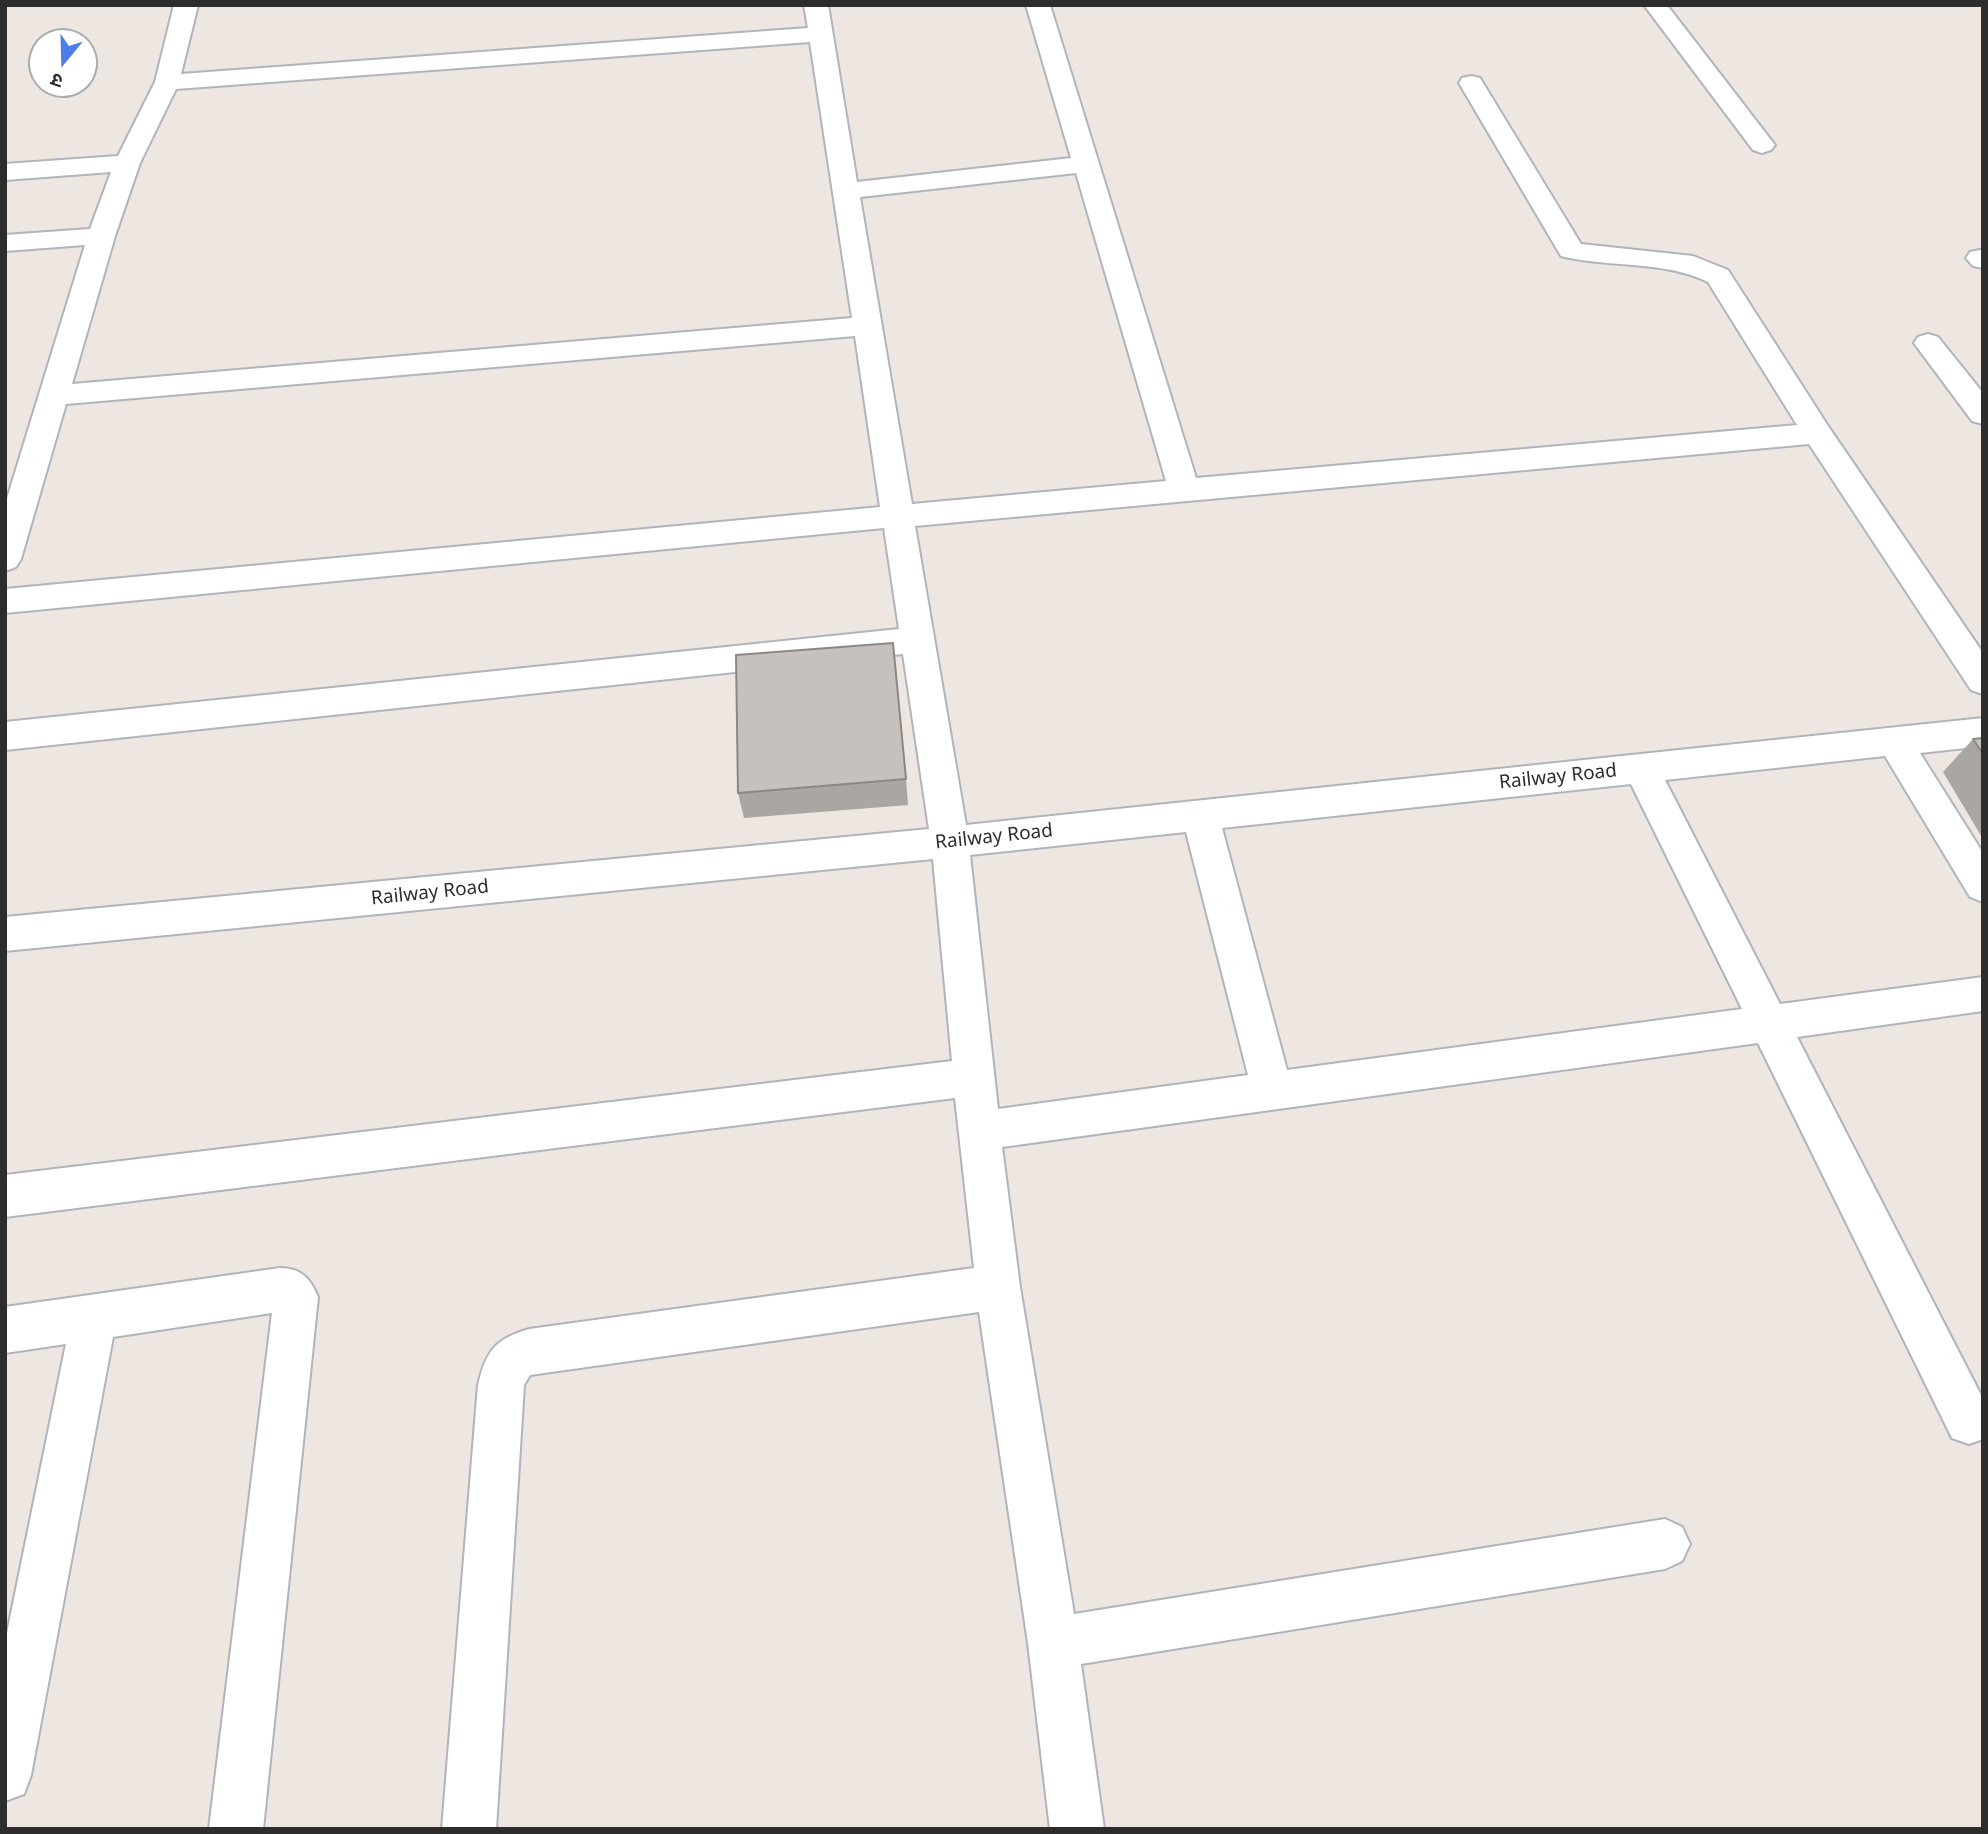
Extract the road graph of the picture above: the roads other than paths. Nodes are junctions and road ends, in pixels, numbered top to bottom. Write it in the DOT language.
graph roads {
  1 [pos="186,5"];
  2 [pos="1038,5"];
  3 [pos="1655,5"];
  4 [pos="818,20"];
  5 [pos="167,82"];
  6 [pos="1471,82"];
  7 [pos="1762,145"];
  8 [pos="127,163"];
  9 [pos="1085,164"];
  10 [pos="5,172"];
  11 [pos="846,191"];
  12 [pos="101,236"];
  13 [pos="5,243"];
  14 [pos="868,326"];
  15 [pos="1928,344"];
  16 [pos="54,395"];
  17 [pos="1983,414"];
  18 [pos="1817,433"];
  19 [pos="1184,489"];
  20 [pos="898,516"];
  21 [pos="5,559"];
  22 [pos="5,601"];
  23 [pos="918,640"];
  24 [pos="1983,681"];
  25 [pos="1983,732"];
  26 [pos="5,736"];
  27 [pos="1895,742"];
  28 [pos="1641,768"];
  29 [pos="1200,816"];
  30 [pos="950,842"];
  31 [pos="1983,887"];
  32 [pos="5,934"];
  33 [pos="1983,994"];
  34 [pos="1768,1023"];
  35 [pos="974,1077"];
  36 [pos="1272,1090"];
  37 [pos="979,1131"];
  38 [pos="5,1196"];
  39 [pos="998,1287"];
  40 [pos="94,1317"];
  41 [pos="5,1330"];
  42 [pos="1969,1421"];
  43 [pos="1665,1544"];
  44 [pos="1053,1643"];
  45 [pos="5,1775"];
  46 [pos="236,1829"];
  47 [pos="469,1829"];
  48 [pos="1077,1829"];
  1 -- 5 [label="street"];
  2 -- 9 [label="street"];
  3 -- 7 [label="street"];
  4 -- 5 [label="street"];
  4 -- 11 [label="street"];
  5 -- 8 [label="street"];
  6 -- 18 [label="street"];
  8 -- 10 [label="street"];
  8 -- 12 [label="street"];
  9 -- 11 [label="street"];
  9 -- 19 [label="street"];
  11 -- 14 [label="street"];
  12 -- 13 [label="street"];
  12 -- 16 [label="street"];
  14 -- 16 [label="street"];
  14 -- 20 [label="street"];
  15 -- 17 [label="street"];
  16 -- 21 [label="street"];
  18 -- 19 [label="street"];
  18 -- 24 [label="street"];
  19 -- 20 [label="street"];
  20 -- 22 [label="street"];
  20 -- 23 [label="street"];
  23 -- 26 [label="street"];
  23 -- 30 [label="street"];
  25 -- 27 [label="street, Railway Road"];
  27 -- 28 [label="street, Railway Road"];
  27 -- 31 [label="street"];
  28 -- 29 [label="street, Railway Road"];
  28 -- 34 [label="street"];
  29 -- 30 [label="street, Railway Road"];
  29 -- 36 [label="street"];
  30 -- 32 [label="street, Railway Road"];
  30 -- 35 [label="street"];
  33 -- 34 [label="street"];
  34 -- 36 [label="street"];
  34 -- 42 [label="street"];
  35 -- 37 [label="street"];
  35 -- 38 [label="street"];
  36 -- 37 [label="street"];
  37 -- 39 [label="street"];
  39 -- 44 [label="street"];
  39 -- 47 [label="street"];
  40 -- 41 [label="street"];
  40 -- 45 [label="street"];
  40 -- 46 [label="street"];
  43 -- 44 [label="street"];
  44 -- 48 [label="street"];
}
